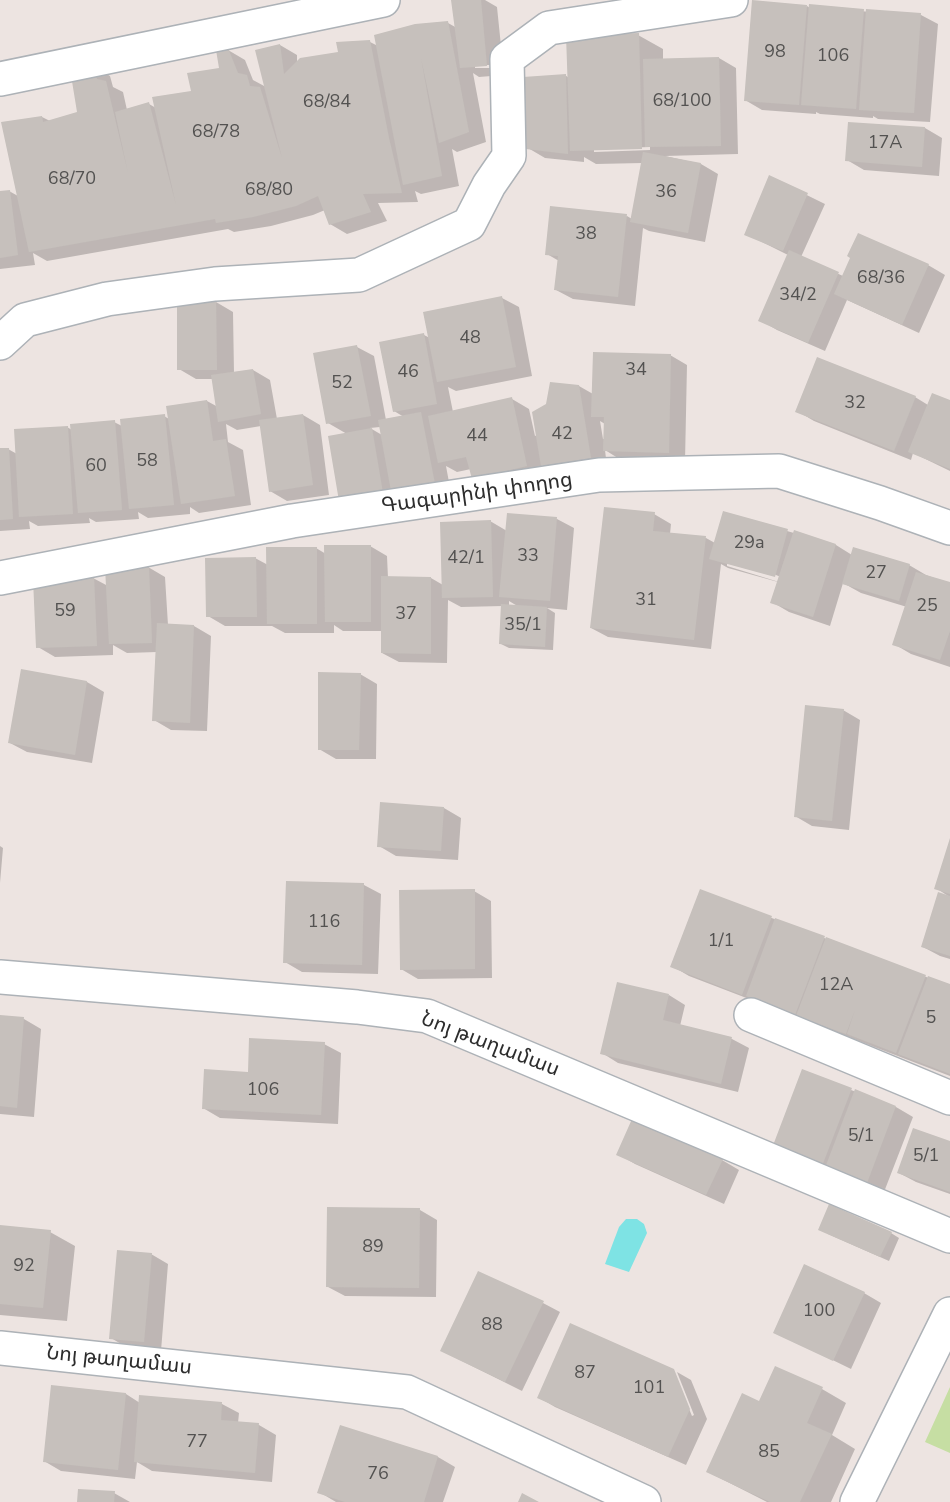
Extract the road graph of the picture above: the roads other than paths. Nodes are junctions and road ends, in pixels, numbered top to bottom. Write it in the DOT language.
graph roads {
  1 [pos="383,0"];
  2 [pos="732,0"];
  3 [pos="0,79"];
  4 [pos="0,343"];
  5 [pos="950,528"];
  6 [pos="0,578"];
  7 [pos="0,977"];
  8 [pos="751,1015"];
  9 [pos="950,1098"];
  10 [pos="950,1236"];
  11 [pos="950,1314"];
  12 [pos="0,1348"];
  13 [pos="644,1502"];
  14 [pos="857,1502"];
  1 -- 3 [label="street"];
  2 -- 4 [label="street"];
  5 -- 6 [label="street, Գագարինի փողոց"];
  7 -- 10 [label="street, Նոյ թաղամաս"];
  8 -- 9 [label="street"];
  11 -- 14 [label="street"];
  12 -- 13 [label="street, Նոյ թաղամաս"];
}
